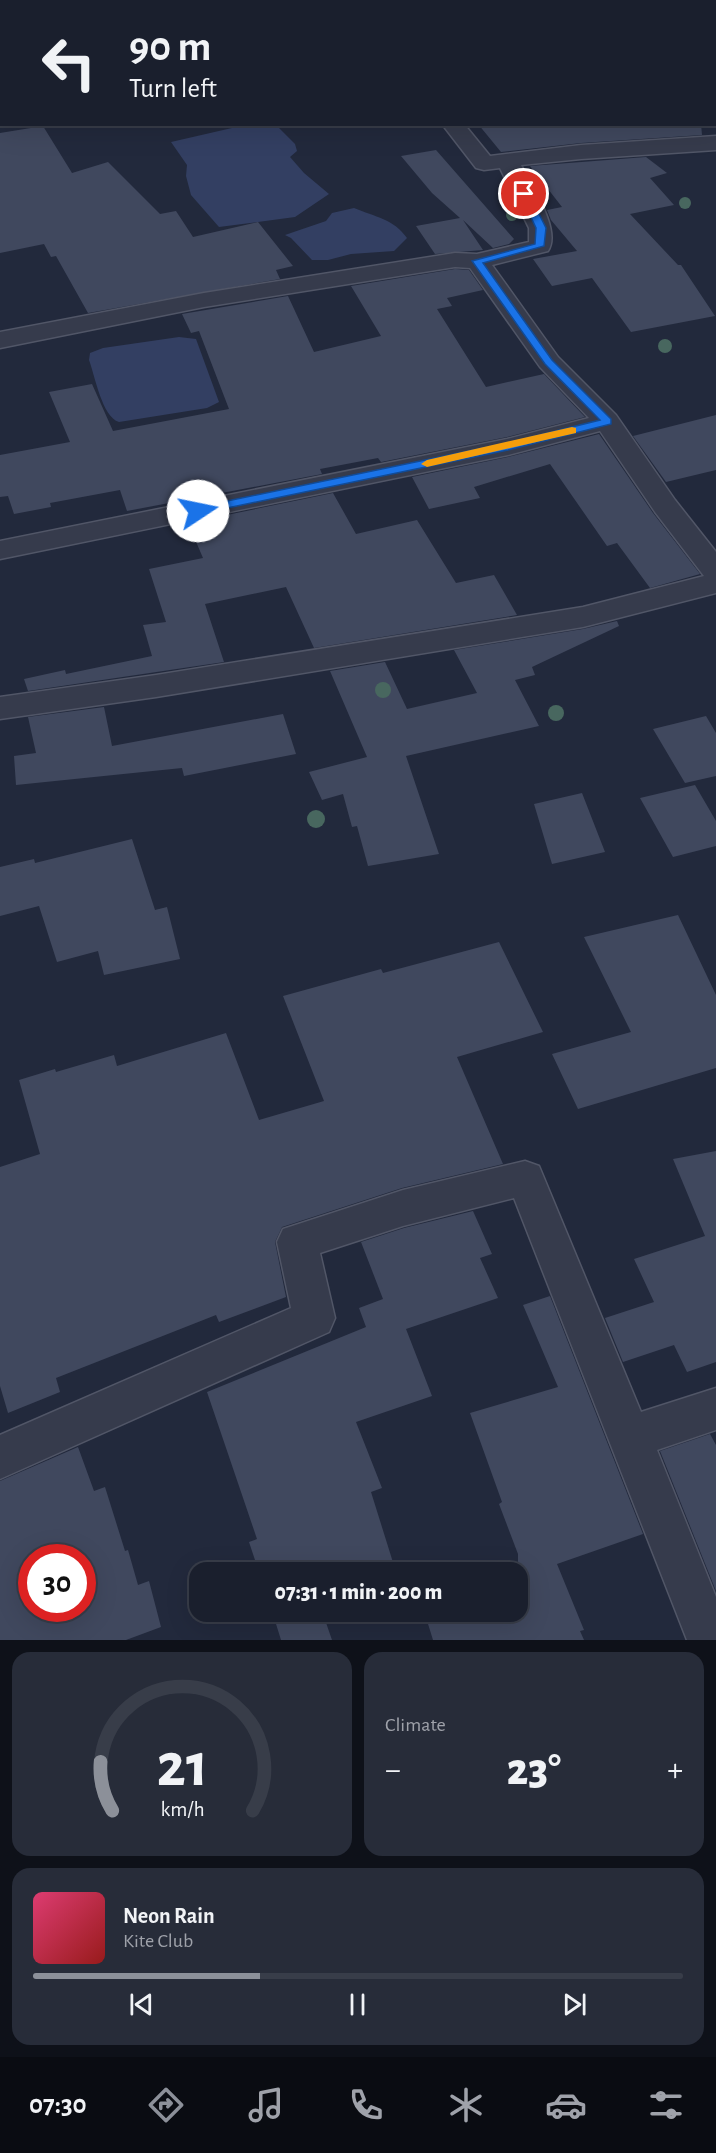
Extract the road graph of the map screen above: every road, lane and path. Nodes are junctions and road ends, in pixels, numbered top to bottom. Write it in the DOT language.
graph roads {
  1 [pos="454,126"];
  2 [pos="716,143"];
  3 [pos="508,161"];
  4 [pos="477,261"];
  5 [pos="0,340"];
  6 [pos="607,421"];
  7 [pos="0,550"];
  8 [pos="716,572"];
  9 [pos="716,582"];
  10 [pos="0,708"];
  11 [pos="716,1409"];
  12 [pos="630,1437"];
  13 [pos="0,1457"];
  14 [pos="710,1640"];
  1 -- 3 [label="street"];
  2 -- 3 [label="street"];
  3 -- 4 [label="street"];
  4 -- 5 [label="street"];
  4 -- 6 [label="street"];
  6 -- 7 [label="street"];
  6 -- 8 [label="street"];
  9 -- 10 [label="street"];
  11 -- 12 [label="street"];
  12 -- 13 [label="street"];
  12 -- 14 [label="street"];
}
